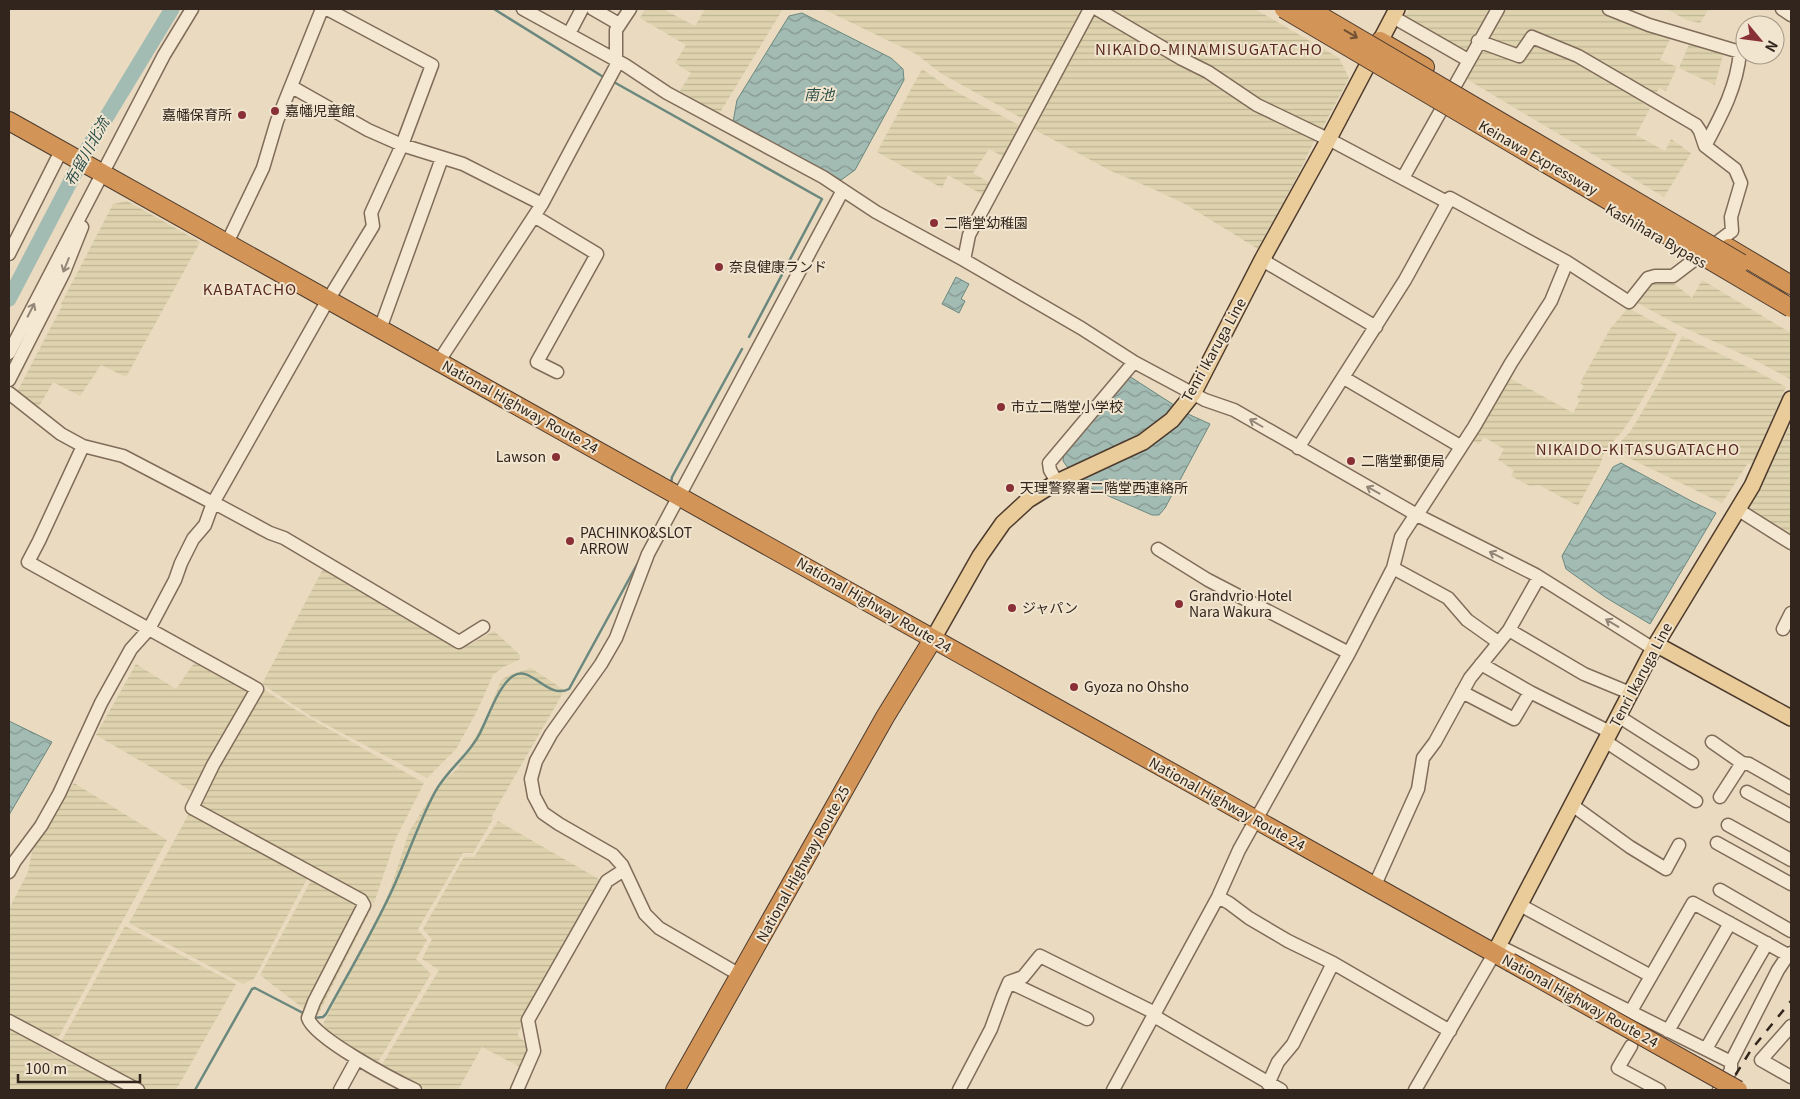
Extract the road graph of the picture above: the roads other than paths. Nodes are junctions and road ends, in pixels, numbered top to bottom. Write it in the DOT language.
graph roads {
  1 [pos="192,9"];
  2 [pos="322,9"];
  3 [pos="327,9"];
  4 [pos="523,9"];
  5 [pos="539,9"];
  6 [pos="582,9"];
  7 [pos="593,9"];
  8 [pos="630,9"];
  9 [pos="1090,9"];
  10 [pos="1097,9"];
  11 [pos="1284,9"];
  12 [pos="1309,9"];
  13 [pos="1498,9"];
  14 [pos="1609,9"];
  15 [pos="1782,9"];
  16 [pos="1395,13"];
  17 [pos="1791,15"];
  18 [pos="618,27"];
  19 [pos="572,28"];
  20 [pos="1380,41"];
  21 [pos="1478,41"];
  22 [pos="606,47"];
  23 [pos="617,58"];
  24 [pos="1468,60"];
  25 [pos="1367,67"];
  26 [pos="1456,85"];
  27 [pos="292,87"];
  28 [pos="1441,111"];
  29 [pos="9,120"];
  30 [pos="1328,139"];
  31 [pos="402,145"];
  32 [pos="1705,146"];
  33 [pos="67,152"];
  34 [pos="442,158"];
  35 [pos="100,171"];
  36 [pos="1403,178"];
  37 [pos="843,190"];
  38 [pos="1447,202"];
  39 [pos="542,204"];
  40 [pos="534,216"];
  41 [pos="1672,237"];
  42 [pos="1718,242"];
  43 [pos="227,243"];
  44 [pos="9,254"];
  45 [pos="1263,258"];
  46 [pos="1695,259"];
  47 [pos="964,260"];
  48 [pos="1567,262"];
  49 [pos="1741,263"];
  50 [pos="1791,286"];
  51 [pos="1791,293"];
  52 [pos="328,300"];
  53 [pos="1791,308"];
  54 [pos="1791,313"];
  55 [pos="1376,327"];
  56 [pos="380,329"];
  57 [pos="9,353"];
  58 [pos="439,361"];
  59 [pos="1134,362"];
  60 [pos="557,372"];
  61 [pos="1344,378"];
  62 [pos="9,380"];
  63 [pos="9,393"];
  64 [pos="1791,399"];
  65 [pos="1188,400"];
  66 [pos="83,446"];
  67 [pos="1460,446"];
  68 [pos="1298,448"];
  69 [pos="1061,480"];
  70 [pos="678,495"];
  71 [pos="213,504"];
  72 [pos="1737,509"];
  73 [pos="1417,514"];
  74 [pos="1791,543"];
  75 [pos="1158,549"];
  76 [pos="1393,568"];
  77 [pos="1539,578"];
  78 [pos="1791,613"];
  79 [pos="483,626"];
  80 [pos="149,629"];
  81 [pos="1783,629"];
  82 [pos="1509,630"];
  83 [pos="933,639"];
  84 [pos="1498,642"];
  85 [pos="1655,646"];
  86 [pos="1349,653"];
  87 [pos="1481,664"];
  88 [pos="1462,692"];
  89 [pos="1530,692"];
  90 [pos="1630,694"];
  91 [pos="1618,716"];
  92 [pos="1791,718"];
  93 [pos="1608,736"];
  94 [pos="1712,742"];
  95 [pos="1692,763"];
  96 [pos="1742,763"];
  97 [pos="1791,788"];
  98 [pos="1747,792"];
  99 [pos="1720,797"];
  100 [pos="1696,800"];
  101 [pos="1572,805"];
  102 [pos="1791,816"];
  103 [pos="1256,820"];
  104 [pos="1728,824"];
  105 [pos="1718,843"];
  106 [pos="1679,845"];
  107 [pos="1791,860"];
  108 [pos="624,870"];
  109 [pos="9,872"];
  110 [pos="1791,884"];
  111 [pos="1374,887"];
  112 [pos="1720,890"];
  113 [pos="1218,897"];
  114 [pos="1520,905"];
  115 [pos="1730,923"];
  116 [pos="1791,930"];
  117 [pos="1767,943"];
  118 [pos="1496,950"];
  119 [pos="1790,954"];
  120 [pos="1334,963"];
  121 [pos="740,975"];
  122 [pos="1651,976"];
  123 [pos="1009,982"];
  124 [pos="1630,1011"];
  125 [pos="1155,1014"];
  126 [pos="1087,1019"];
  127 [pos="9,1021"];
  128 [pos="1791,1026"];
  129 [pos="1450,1030"];
  130 [pos="1668,1030"];
  131 [pos="1631,1046"];
  132 [pos="1706,1049"];
  133 [pos="357,1059"];
  134 [pos="1731,1062"];
  135 [pos="1791,1077"];
  136 [pos="1268,1084"];
  137 [pos="138,1090"];
  138 [pos="340,1090"];
  139 [pos="415,1090"];
  140 [pos="517,1090"];
  141 [pos="675,1090"];
  142 [pos="959,1090"];
  143 [pos="1113,1090"];
  144 [pos="1281,1090"];
  145 [pos="1415,1090"];
  146 [pos="1658,1090"];
  147 [pos="1719,1090"];
  148 [pos="1738,1090"];
  1 -- 35 [label="street"];
  2 -- 27 [label="street"];
  3 -- 31 [label="street"];
  4 -- 23 [label="street"];
  5 -- 19 [label="street"];
  6 -- 19 [label="street"];
  7 -- 18 [label="street"];
  8 -- 18 [label="street"];
  9 -- 47 [label="street"];
  10 -- 30 [label="street"];
  11 -- 41 [label="highway, Keinawa Expressway, bridge"];
  12 -- 49 [label="highway, Keinawa Expressway, one-way, bridge"];
  13 -- 21 [label="street"];
  14 -- 32 [label="street"];
  15 -- 17 [label="street"];
  16 -- 20 [label="main road, Tenri Ikaruga Line"];
  16 -- 24 [label="street"];
  18 -- 22 [label="street"];
  18 -- 23 [label="street"];
  19 -- 22 [label="street"];
  20 -- 25 [label="main road, Tenri Ikaruga Line"];
  20 -- 26 [label="highway, Kashihara Bypass"];
  21 -- 24 [label="street"];
  21 -- 32 [label="street"];
  22 -- 23 [label="street"];
  23 -- 37 [label="street"];
  23 -- 39 [label="street"];
  24 -- 26 [label="street"];
  25 -- 28 [label="highway, Kashihara Bypass"];
  25 -- 30 [label="main road, Tenri Ikaruga Line"];
  26 -- 28 [label="street"];
  26 -- 42 [label="highway, Kashihara Bypass"];
  27 -- 31 [label="street"];
  27 -- 43 [label="street"];
  28 -- 36 [label="street"];
  28 -- 46 [label="highway, Kashihara Bypass"];
  29 -- 33 [label="highway, National Highway Route 24"];
  30 -- 36 [label="street"];
  30 -- 45 [label="main road, Tenri Ikaruga Line"];
  31 -- 34 [label="street"];
  31 -- 52 [label="street"];
  32 -- 42 [label="street"];
  33 -- 35 [label="highway, National Highway Route 24"];
  33 -- 44 [label="street"];
  34 -- 39 [label="street"];
  34 -- 56 [label="street"];
  35 -- 43 [label="highway, National Highway Route 24"];
  57 -- 35 [label="street, one-way"];
  35 -- 62 [label="street, one-way"];
  36 -- 38 [label="street"];
  37 -- 47 [label="street"];
  37 -- 70 [label="street"];
  38 -- 48 [label="street"];
  38 -- 55 [label="street"];
  39 -- 40 [label="street"];
  40 -- 58 [label="street"];
  40 -- 60 [label="street"];
  41 -- 53 [label="highway, Keinawa Expressway, bridge"];
  41 -- 54 [label="highway, bridge"];
  42 -- 46 [label="street"];
  42 -- 50 [label="highway, Kashihara Bypass"];
  43 -- 52 [label="highway, National Highway Route 24"];
  45 -- 55 [label="street"];
  45 -- 65 [label="main road, Tenri Ikaruga Line"];
  46 -- 48 [label="street"];
  46 -- 54 [label="highway, Kashihara Bypass"];
  47 -- 59 [label="street"];
  48 -- 67 [label="street"];
  49 -- 50 [label="highway"];
  49 -- 51 [label="highway, Keinawa Expressway"];
  52 -- 56 [label="highway, National Highway Route 24"];
  52 -- 71 [label="street"];
  55 -- 61 [label="street"];
  56 -- 58 [label="highway, National Highway Route 24"];
  58 -- 70 [label="highway, National Highway Route 24"];
  59 -- 65 [label="street"];
  59 -- 69 [label="street"];
  61 -- 67 [label="street"];
  61 -- 68 [label="street"];
  63 -- 66 [label="street"];
  64 -- 72 [label="main road, Tenri Ikaruga Line"];
  68 -- 65 [label="street, one-way"];
  65 -- 69 [label="main road, Tenri Ikaruga Line"];
  66 -- 71 [label="street"];
  66 -- 80 [label="street"];
  67 -- 73 [label="street"];
  73 -- 68 [label="street, one-way"];
  69 -- 83 [label="main road, Tenri Ikaruga Line"];
  70 -- 83 [label="highway, National Highway Route 24"];
  70 -- 108 [label="street"];
  71 -- 79 [label="street"];
  71 -- 80 [label="street"];
  72 -- 74 [label="street"];
  72 -- 85 [label="main road, Tenri Ikaruga Line"];
  73 -- 76 [label="street"];
  77 -- 73 [label="street, one-way"];
  75 -- 86 [label="street"];
  76 -- 84 [label="street"];
  76 -- 86 [label="street"];
  77 -- 82 [label="street"];
  85 -- 77 [label="street, one-way"];
  78 -- 81 [label="street"];
  80 -- 109 [label="street"];
  80 -- 133 [label="street"];
  82 -- 84 [label="street"];
  82 -- 90 [label="street"];
  83 -- 103 [label="highway, National Highway Route 24"];
  83 -- 121 [label="highway, National Highway Route 25"];
  84 -- 87 [label="street"];
  85 -- 90 [label="main road, Tenri Ikaruga Line"];
  85 -- 92 [label="main road"];
  86 -- 103 [label="street"];
  87 -- 88 [label="street"];
  87 -- 89 [label="street"];
  88 -- 89 [label="street"];
  88 -- 111 [label="street"];
  89 -- 93 [label="street"];
  90 -- 91 [label="main road, Tenri Ikaruga Line"];
  91 -- 93 [label="main road, Tenri Ikaruga Line"];
  91 -- 95 [label="street"];
  93 -- 100 [label="street"];
  93 -- 101 [label="main road, Tenri Ikaruga Line"];
  94 -- 96 [label="street"];
  96 -- 97 [label="street"];
  96 -- 99 [label="street"];
  98 -- 102 [label="street"];
  101 -- 106 [label="street"];
  101 -- 114 [label="main road, Tenri Ikaruga Line"];
  103 -- 111 [label="highway, National Highway Route 24"];
  103 -- 113 [label="street"];
  104 -- 107 [label="street"];
  105 -- 110 [label="street"];
  108 -- 121 [label="street"];
  108 -- 140 [label="street"];
  111 -- 118 [label="highway, National Highway Route 24"];
  112 -- 116 [label="street"];
  113 -- 120 [label="street"];
  113 -- 125 [label="street"];
  114 -- 118 [label="main road, Tenri Ikaruga Line"];
  114 -- 122 [label="street"];
  115 -- 117 [label="street"];
  115 -- 122 [label="street"];
  115 -- 130 [label="street"];
  117 -- 119 [label="street"];
  117 -- 132 [label="street"];
  118 -- 124 [label="street"];
  118 -- 129 [label="street"];
  118 -- 148 [label="highway, National Highway Route 24, bridge"];
  119 -- 134 [label="street"];
  120 -- 129 [label="street"];
  120 -- 136 [label="street"];
  121 -- 141 [label="highway, National Highway Route 25"];
  122 -- 124 [label="street"];
  123 -- 125 [label="street"];
  123 -- 126 [label="street"];
  123 -- 142 [label="street"];
  124 -- 130 [label="street"];
  125 -- 136 [label="street"];
  125 -- 143 [label="street"];
  127 -- 137 [label="street"];
  128 -- 135 [label="street"];
  129 -- 145 [label="street"];
  130 -- 132 [label="street"];
  131 -- 146 [label="street"];
  132 -- 134 [label="street"];
  133 -- 138 [label="street"];
  133 -- 139 [label="street"];
  134 -- 147 [label="street"];
  136 -- 144 [label="street"];
}
